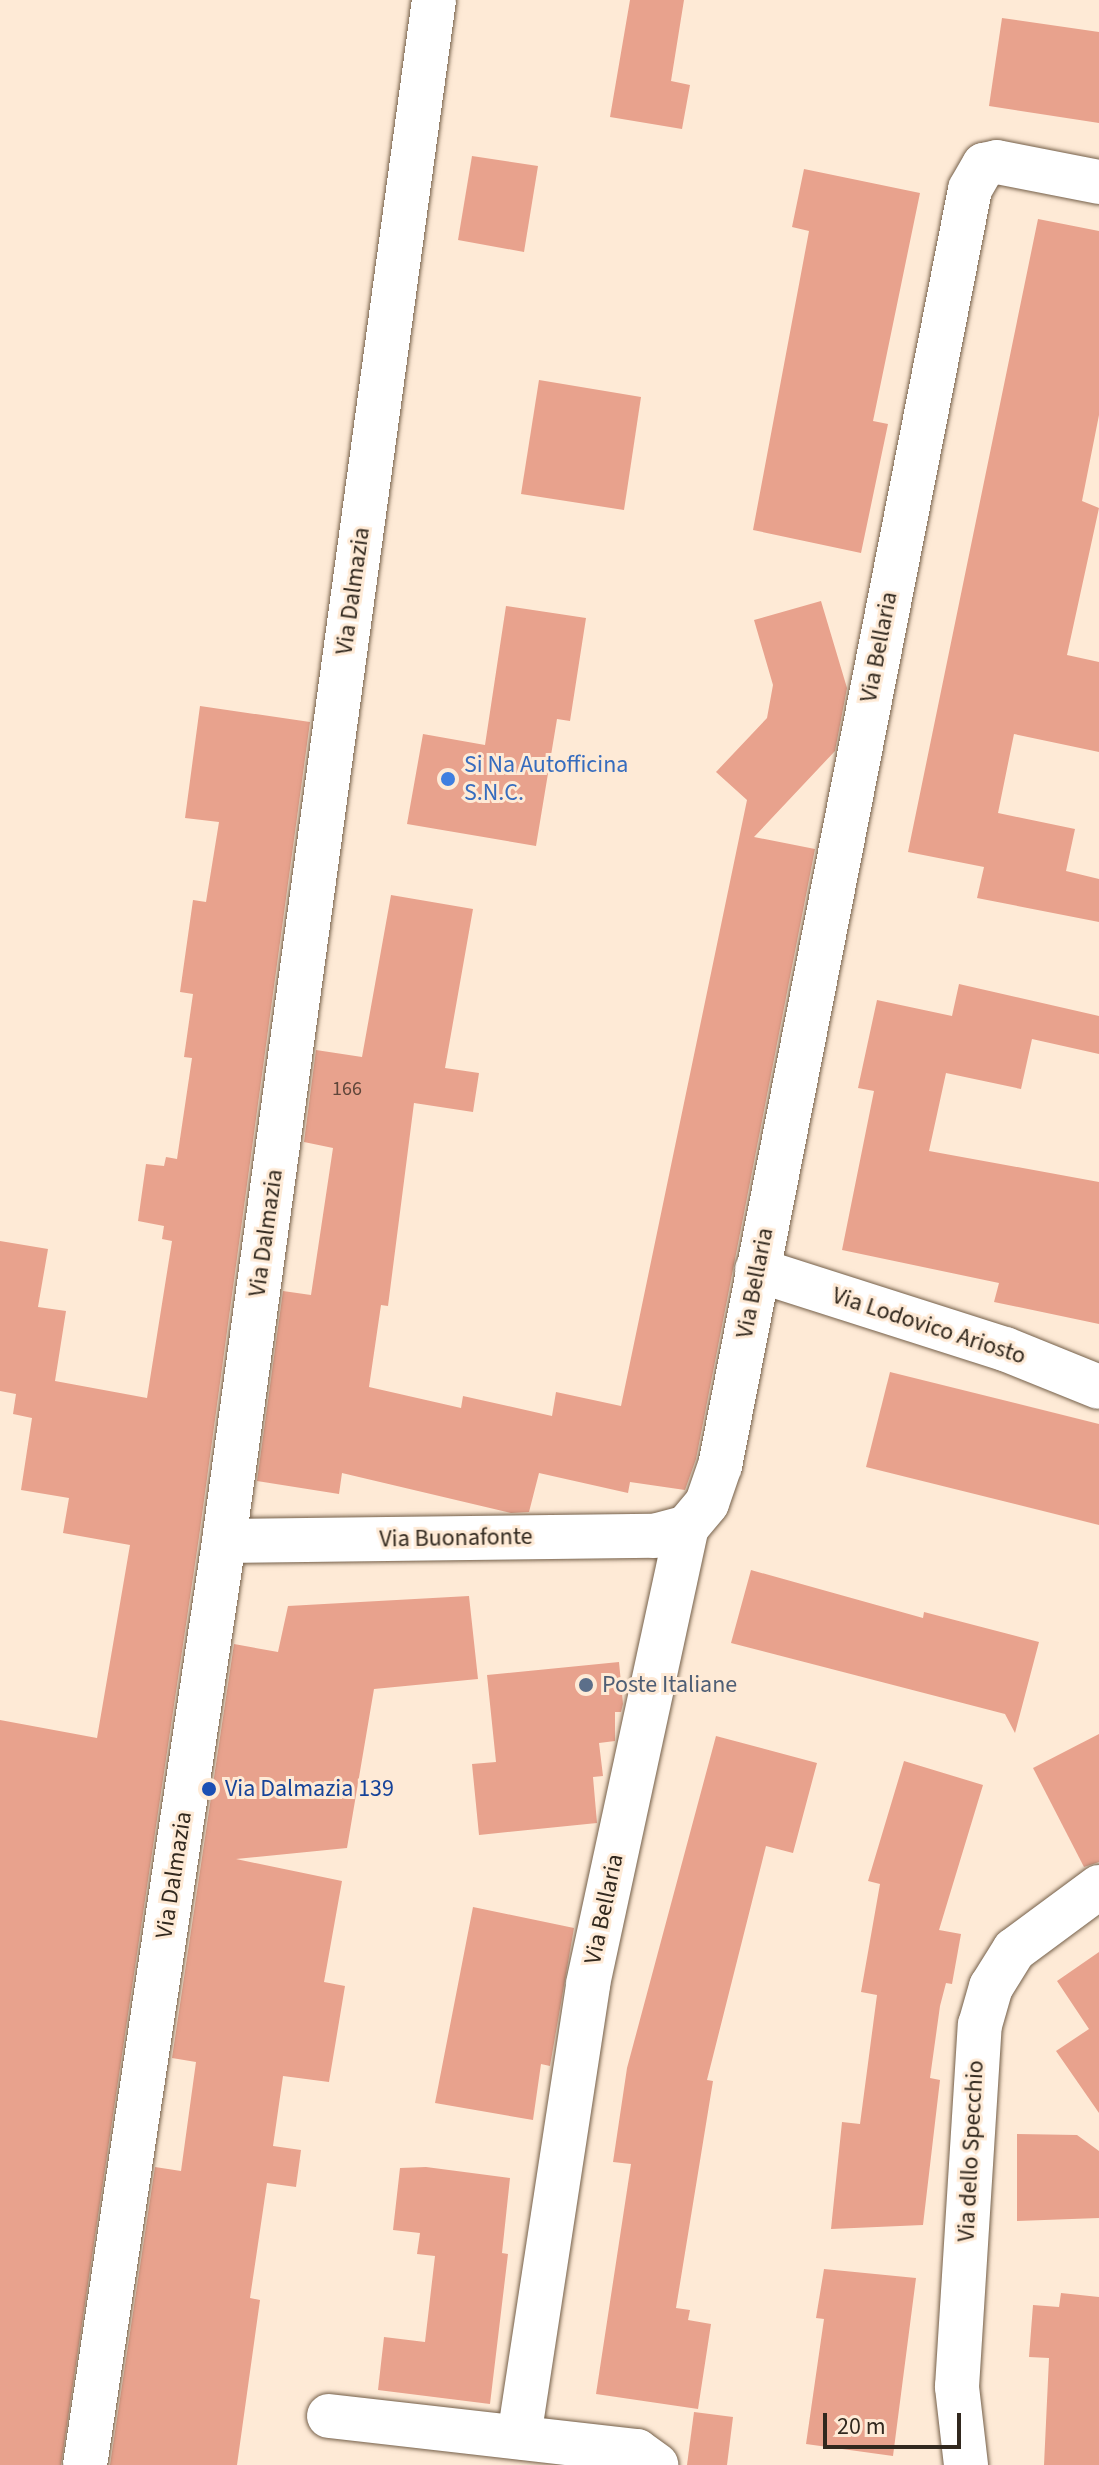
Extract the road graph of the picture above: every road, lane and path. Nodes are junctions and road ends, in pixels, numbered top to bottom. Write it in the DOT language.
graph roads {
  1 [pos="434,0"];
  2 [pos="1099,182"];
  3 [pos="757,1270"];
  4 [pos="1099,1387"];
  5 [pos="687,1527"];
  6 [pos="224,1541"];
  7 [pos="1099,1887"];
  8 [pos="329,2416"];
  9 [pos="519,2437"];
  10 [pos="649,2459"];
  11 [pos="85,2465"];
  12 [pos="966,2465"];
  1 -- 6 [label="street, Via Dalmazia"];
  2 -- 3 [label="street, Via Bellaria"];
  3 -- 4 [label="street, Via Lodovico Ariosto"];
  3 -- 5 [label="street, Via Bellaria"];
  5 -- 6 [label="street, Via Buonafonte"];
  5 -- 9 [label="street, Via Bellaria"];
  6 -- 11 [label="street, Via Dalmazia"];
  7 -- 12 [label="street, Via dello Specchio"];
  8 -- 9 [label="street"];
  9 -- 10 [label="street"];
}
